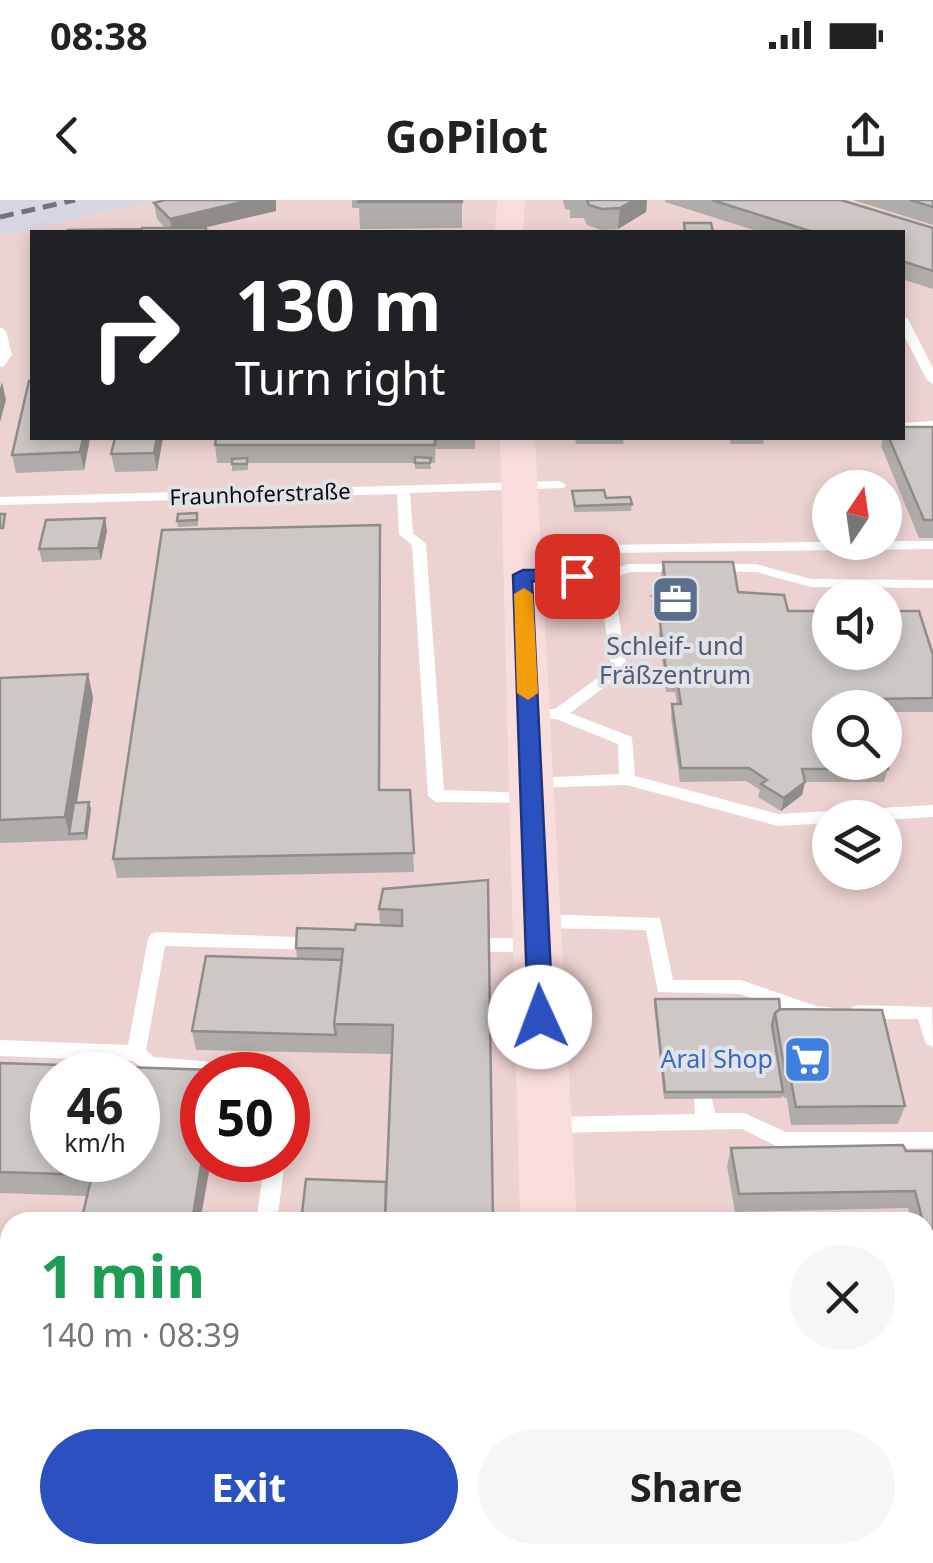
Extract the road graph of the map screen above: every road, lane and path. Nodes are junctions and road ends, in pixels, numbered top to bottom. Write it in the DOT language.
graph roads {
  1 [pos="905,325"];
  2 [pos="0,331"];
  3 [pos="0,363"];
  4 [pos="933,380"];
  5 [pos="905,426"];
  6 [pos="933,426"];
  7 [pos="519,440"];
  8 [pos="539,485"];
  9 [pos="403,489"];
  10 [pos="0,501"];
  11 [pos="933,544"];
  12 [pos="522,563"];
  13 [pos="606,576"];
  14 [pos="933,584"];
  15 [pos="544,714"];
  16 [pos="627,779"];
  17 [pos="531,790"];
  18 [pos="933,811"];
  19 [pos="537,933"];
  20 [pos="346,943"];
  21 [pos="488,945"];
  22 [pos="933,1040"];
  23 [pos="0,1048"];
  24 [pos="136,1052"];
  25 [pos="546,1125"];
  26 [pos="933,1140"];
  27 [pos="272,1182"];
  28 [pos="268,1212"];
  29 [pos="550,1212"];
  1 -- 4 [label="lane"];
  2 -- 3 [label="lane"];
  5 -- 6 [label="lane"];
  7 -- 8 [label="main road"];
  8 -- 9 [label="lane, Fraunhoferstraße"];
  8 -- 12 [label="main road"];
  9 -- 10 [label="lane, Fraunhoferstraße"];
  9 -- 17 [label="lane"];
  11 -- 12 [label="lane"];
  12 -- 13 [label="lane"];
  12 -- 15 [label="main road"];
  13 -- 14 [label="lane"];
  13 -- 15 [label="lane"];
  15 -- 16 [label="lane"];
  15 -- 17 [label="main road"];
  16 -- 17 [label="lane"];
  16 -- 18 [label="lane"];
  17 -- 19 [label="main road"];
  19 -- 21 [label="lane"];
  19 -- 22 [label="lane"];
  19 -- 25 [label="main road"];
  20 -- 24 [label="lane"];
  23 -- 24 [label="lane"];
  25 -- 26 [label="lane"];
  25 -- 29 [label="main road"];
  27 -- 28 [label="lane"];
}
